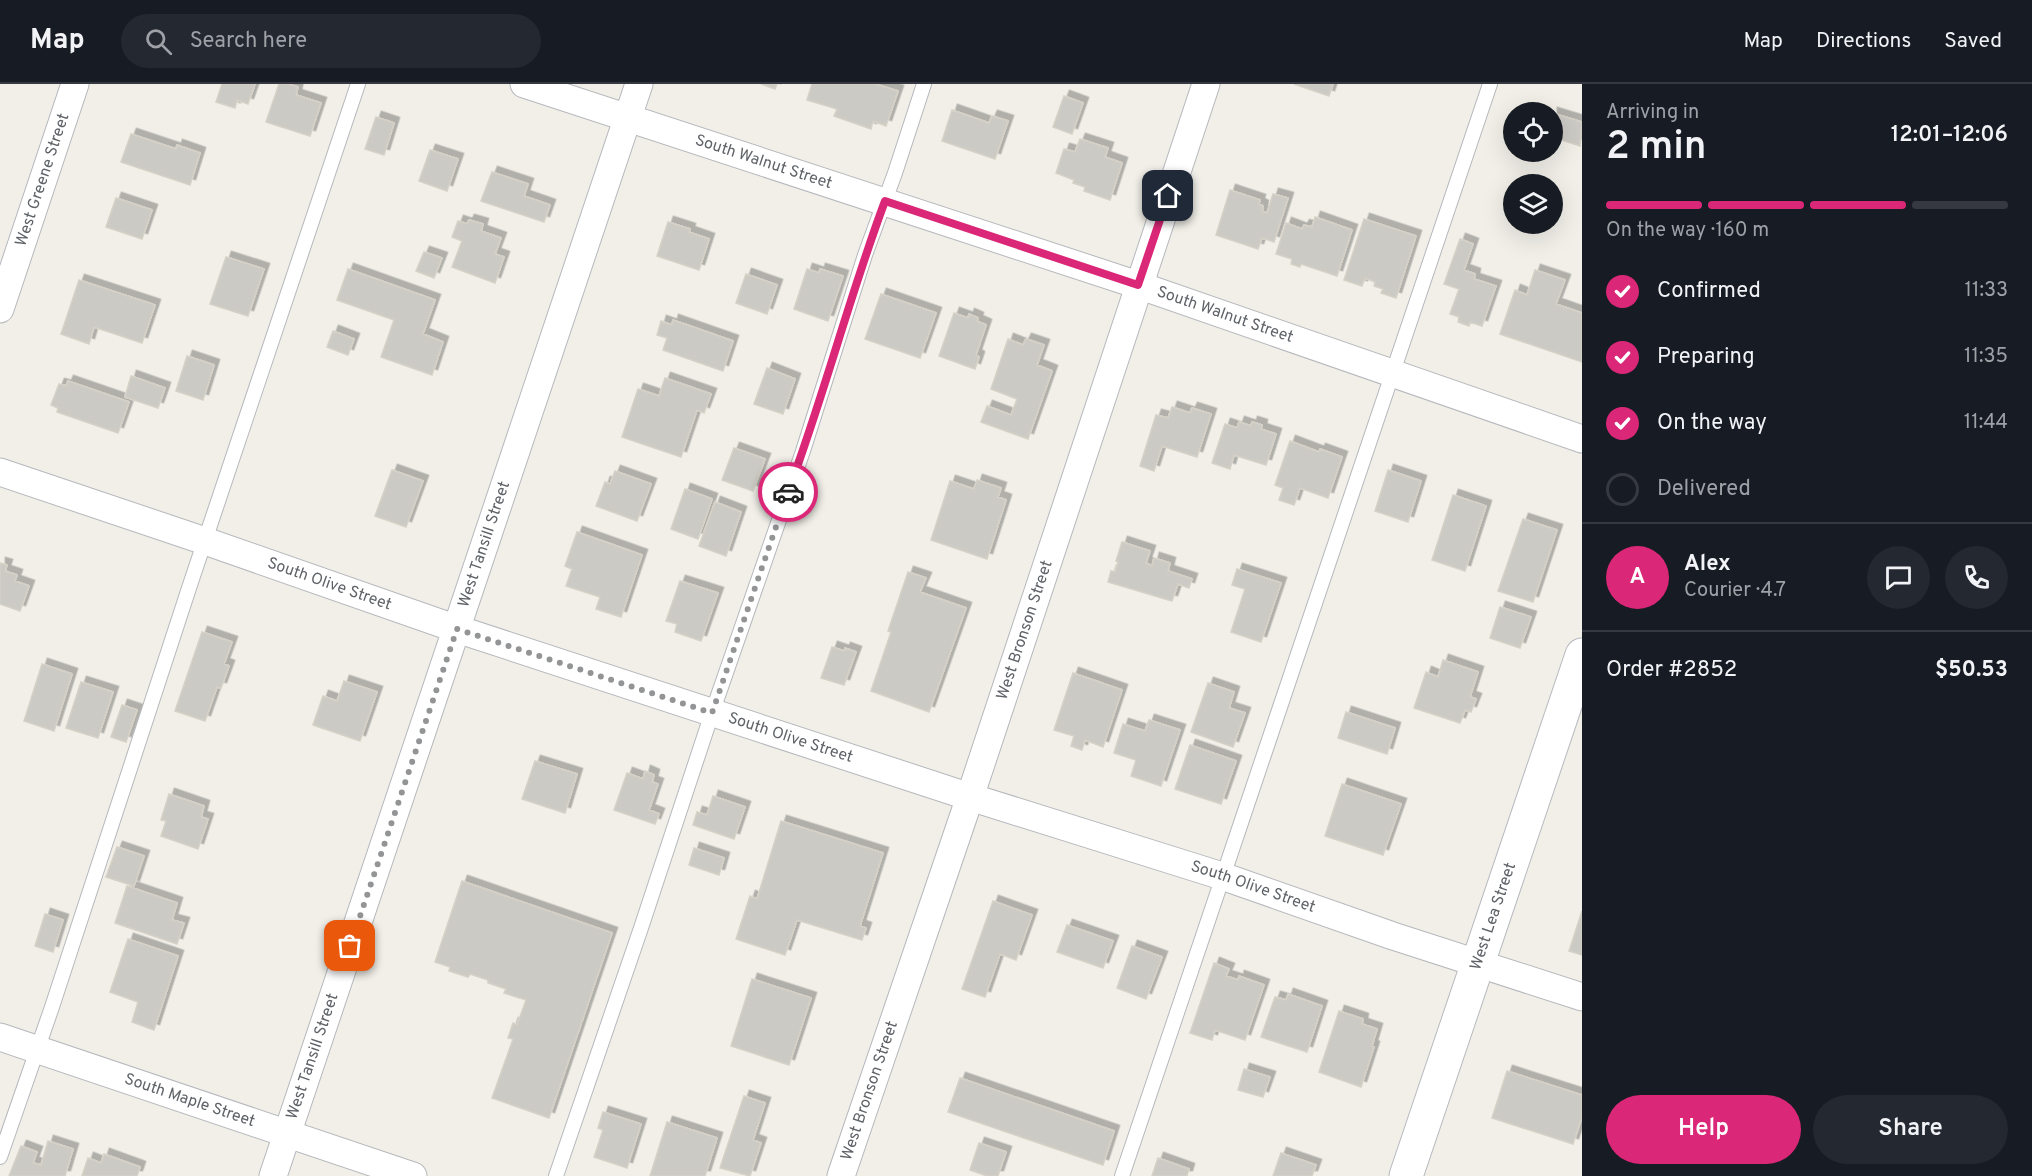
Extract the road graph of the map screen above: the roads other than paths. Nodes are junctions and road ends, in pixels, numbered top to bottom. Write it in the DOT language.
graph roads {
  1 [pos="75,84"];
  2 [pos="358,84"];
  3 [pos="524,84"];
  4 [pos="639,84"];
  5 [pos="924,84"];
  6 [pos="1206,84"];
  7 [pos="1490,84"];
  8 [pos="627,118"];
  9 [pos="885,201"];
  10 [pos="1138,285"];
  11 [pos="0,309"];
  12 [pos="1393,375"];
  13 [pos="1582,439"];
  14 [pos="0,472"];
  15 [pos="205,541"];
  16 [pos="457,629"];
  17 [pos="1582,655"];
  18 [pos="712,713"];
  19 [pos="970,797"];
  20 [pos="1222,876"];
  21 [pos="1479,964"];
  22 [pos="1582,998"];
  23 [pos="0,1037"];
  24 [pos="36,1050"];
  25 [pos="287,1134"];
  26 [pos="0,1157"];
  27 [pos="273,1176"];
  28 [pos="414,1176"];
  29 [pos="556,1176"];
  30 [pos="841,1176"];
  31 [pos="1122,1176"];
  32 [pos="1406,1176"];
  1 -- 11 [label="street, West Greene Street"];
  2 -- 15 [label="lane"];
  3 -- 8 [label="street, South Walnut Street"];
  4 -- 8 [label="street, West Tansill Street"];
  5 -- 9 [label="lane"];
  6 -- 10 [label="street, West Bronson Street"];
  7 -- 12 [label="lane"];
  8 -- 9 [label="street, South Walnut Street"];
  8 -- 16 [label="street, West Tansill Street"];
  9 -- 10 [label="street, South Walnut Street"];
  9 -- 18 [label="lane"];
  10 -- 12 [label="street, South Walnut Street"];
  10 -- 19 [label="street, West Bronson Street"];
  12 -- 13 [label="street, South Walnut Street"];
  12 -- 20 [label="lane"];
  14 -- 15 [label="street, South Olive Street"];
  15 -- 16 [label="street, South Olive Street"];
  15 -- 24 [label="lane"];
  16 -- 18 [label="street, South Olive Street"];
  16 -- 25 [label="street, West Tansill Street"];
  17 -- 21 [label="main road, West Lea Street"];
  18 -- 19 [label="street, South Olive Street"];
  18 -- 29 [label="lane"];
  19 -- 20 [label="street, South Olive Street"];
  19 -- 30 [label="street, West Bronson Street"];
  20 -- 21 [label="street, South Olive Street"];
  20 -- 31 [label="lane"];
  21 -- 22 [label="street, South Olive Street"];
  21 -- 32 [label="main road, West Lea Street"];
  23 -- 24 [label="street, South Maple Street"];
  24 -- 25 [label="street, South Maple Street"];
  24 -- 26 [label="lane"];
  25 -- 27 [label="street, West Tansill Street"];
  25 -- 28 [label="street, South Maple Street"];
}
